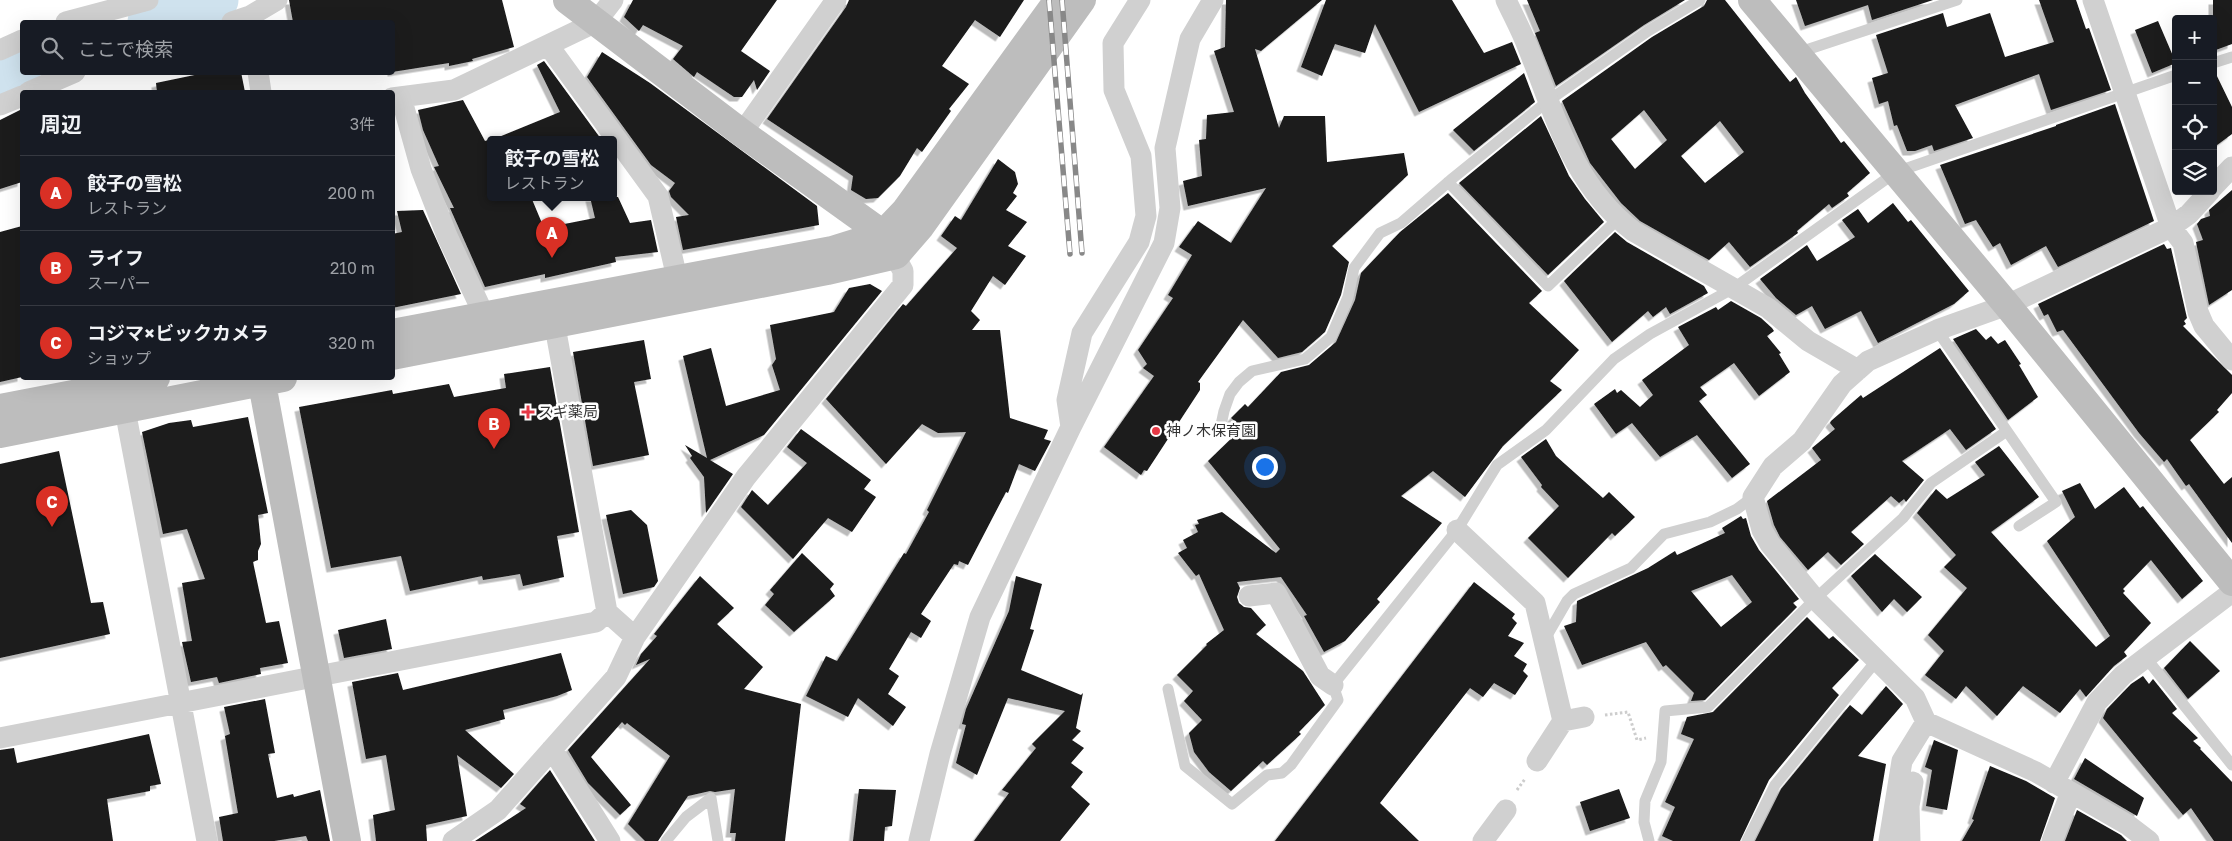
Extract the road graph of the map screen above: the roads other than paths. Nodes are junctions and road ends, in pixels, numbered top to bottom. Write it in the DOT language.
graph roads {
  1 [pos="148,0"];
  2 [pos="277,0"];
  3 [pos="567,0"];
  4 [pos="613,0"];
  5 [pos="836,0"];
  6 [pos="1058,0"];
  7 [pos="1082,0"];
  8 [pos="1140,0"];
  9 [pos="1212,0"];
  10 [pos="1506,0"];
  11 [pos="1700,0"];
  12 [pos="1752,0"];
  13 [pos="1957,0"];
  14 [pos="2094,0"];
  15 [pos="246,13"];
  16 [pos="73,20"];
  17 [pos="596,22"];
  18 [pos="20,41"];
  19 [pos="548,45"];
  20 [pos="0,50"];
  21 [pos="1797,53"];
  22 [pos="2232,57"];
  23 [pos="2217,62"];
  24 [pos="68,75"];
  25 [pos="258,75"];
  26 [pos="2172,76"];
  27 [pos="34,90"];
  28 [pos="261,90"];
  29 [pos="2125,92"];
  30 [pos="20,97"];
  31 [pos="397,98"];
  32 [pos="1548,100"];
  33 [pos="0,106"];
  34 [pos="742,133"];
  35 [pos="614,136"];
  36 [pos="617,140"];
  37 [pos="2232,167"];
  38 [pos="1896,172"];
  39 [pos="1448,182"];
  40 [pos="2217,183"];
  41 [pos="2206,195"];
  42 [pos="1618,219"];
  43 [pos="2171,227"];
  44 [pos="889,244"];
  45 [pos="677,278"];
  46 [pos="1734,288"];
  47 [pos="2008,305"];
  48 [pos="553,313"];
  49 [pos="484,315"];
  50 [pos="1937,330"];
  51 [pos="395,332"];
  52 [pos="395,355"];
  53 [pos="2232,360"];
  54 [pos="1858,370"];
  55 [pos="152,380"];
  56 [pos="260,380"];
  57 [pos="269,380"];
  58 [pos="122,396"];
  59 [pos="0,408"];
  60 [pos="1221,425"];
  61 [pos="1070,427"];
  62 [pos="2007,431"];
  63 [pos="0,434"];
  64 [pos="1753,497"];
  65 [pos="2020,526"];
  66 [pos="1457,530"];
  67 [pos="2232,582"];
  68 [pos="2232,592"];
  69 [pos="1249,596"];
  70 [pos="1815,599"];
  71 [pos="607,612"];
  72 [pos="635,637"];
  73 [pos="1542,643"];
  74 [pos="2146,658"];
  75 [pos="1877,660"];
  76 [pos="317,676"];
  77 [pos="1333,684"];
  78 [pos="1168,689"];
  79 [pos="180,702"];
  80 [pos="1584,717"];
  81 [pos="1563,721"];
  82 [pos="1930,724"];
  83 [pos="0,738"];
  84 [pos="552,749"];
  85 [pos="1537,761"];
  86 [pos="2232,765"];
  87 [pos="2063,787"];
  88 [pos="1506,810"];
  89 [pos="207,841"];
  90 [pos="347,841"];
  91 [pos="453,841"];
  92 [pos="610,841"];
  93 [pos="666,841"];
  94 [pos="718,841"];
  95 [pos="918,841"];
  96 [pos="1483,841"];
  97 [pos="1648,841"];
  98 [pos="1748,841"];
  99 [pos="1889,841"];
  100 [pos="1910,841"];
  101 [pos="2052,841"];
  102 [pos="2150,841"];
  1 -- 16 [label="street"];
  2 -- 15 [label="street"];
  3 -- 17 [label="street"];
  4 -- 17 [label="street"];
  5 -- 34 [label="street"];
  6 -- 44 [label="street"];
  7 -- 44 [label="street"];
  8 -- 61 [label="street"];
  9 -- 61 [label="street"];
  10 -- 32 [label="street"];
  11 -- 32 [label="lane"];
  12 -- 21 [label="street"];
  13 -- 21 [label="lane"];
  14 -- 29 [label="street"];
  17 -- 19 [label="street"];
  17 -- 34 [label="street"];
  18 -- 20 [label="street"];
  19 -- 31 [label="street"];
  19 -- 35 [label="street"];
  21 -- 38 [label="street"];
  22 -- 23 [label="lane"];
  24 -- 27 [label="street"];
  25 -- 28 [label="street"];
  26 -- 29 [label="lane"];
  29 -- 38 [label="lane"];
  29 -- 43 [label="street"];
  30 -- 33 [label="street"];
  31 -- 49 [label="street"];
  32 -- 39 [label="lane"];
  32 -- 42 [label="street"];
  34 -- 44 [label="street"];
  36 -- 45 [label="street"];
  37 -- 40 [label="street"];
  38 -- 46 [label="lane"];
  38 -- 47 [label="street"];
  39 -- 42 [label="lane"];
  39 -- 60 [label="lane"];
  41 -- 43 [label="street"];
  42 -- 46 [label="street"];
  43 -- 47 [label="street"];
  43 -- 53 [label="street"];
  44 -- 45 [label="street"];
  44 -- 48 [label="street"];
  44 -- 72 [label="street"];
  45 -- 48 [label="street"];
  46 -- 54 [label="street"];
  46 -- 66 [label="lane"];
  47 -- 50 [label="street"];
  47 -- 67 [label="street"];
  48 -- 49 [label="street"];
  48 -- 52 [label="street"];
  48 -- 71 [label="street"];
  49 -- 51 [label="street"];
  50 -- 54 [label="street"];
  50 -- 62 [label="lane"];
  54 -- 64 [label="street"];
  55 -- 58 [label="street"];
  56 -- 58 [label="street"];
  57 -- 76 [label="street"];
  58 -- 59 [label="street"];
  58 -- 63 [label="street"];
  58 -- 79 [label="street"];
  61 -- 95 [label="street"];
  62 -- 65 [label="lane"];
  62 -- 70 [label="lane"];
  64 -- 70 [label="street"];
  64 -- 73 [label="lane"];
  66 -- 73 [label="street"];
  66 -- 77 [label="lane"];
  68 -- 74 [label="street"];
  69 -- 77 [label="street"];
  70 -- 75 [label="street"];
  70 -- 97 [label="lane"];
  71 -- 72 [label="street"];
  71 -- 76 [label="street"];
  72 -- 84 [label="street"];
  73 -- 81 [label="street"];
  74 -- 86 [label="lane"];
  74 -- 87 [label="street"];
  75 -- 82 [label="street"];
  75 -- 98 [label="lane"];
  76 -- 79 [label="street"];
  76 -- 90 [label="street"];
  77 -- 78 [label="lane"];
  79 -- 83 [label="street"];
  79 -- 89 [label="street"];
  80 -- 81 [label="street"];
  81 -- 85 [label="street"];
  82 -- 87 [label="street"];
  82 -- 99 [label="street"];
  82 -- 100 [label="street"];
  84 -- 91 [label="street"];
  84 -- 92 [label="street"];
  87 -- 101 [label="street"];
  87 -- 102 [label="street"];
  88 -- 96 [label="street"];
  93 -- 94 [label="lane"];
}
